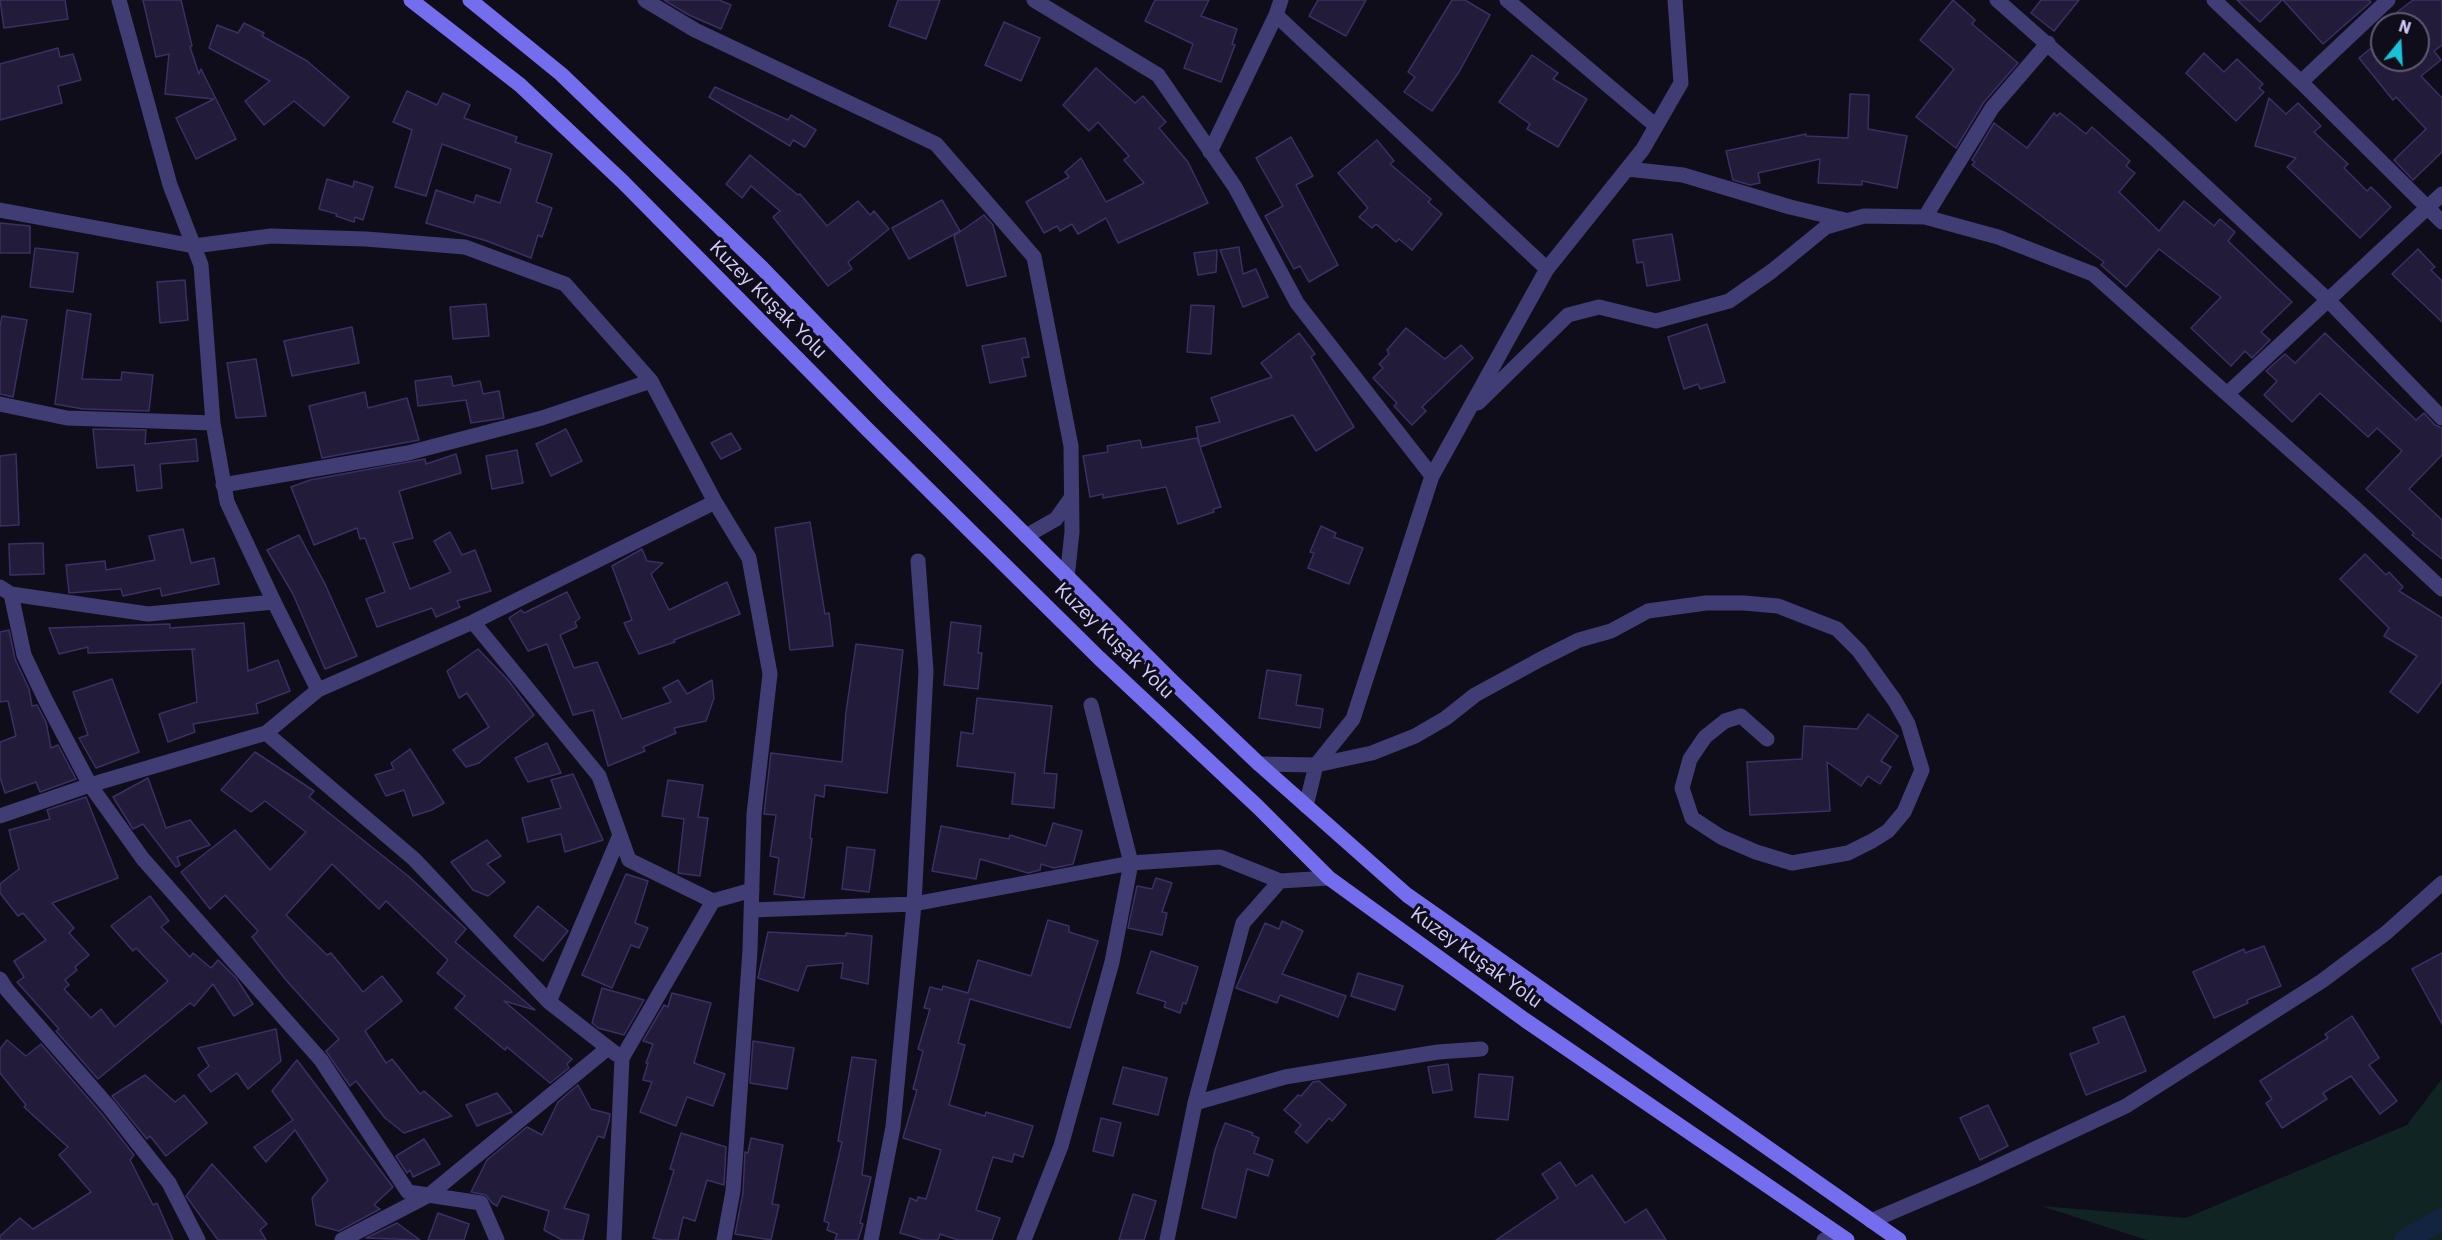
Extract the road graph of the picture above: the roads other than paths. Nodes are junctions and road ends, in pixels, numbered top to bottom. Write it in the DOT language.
graph roads {
  1 [pos="119,0"];
  2 [pos="411,0"];
  3 [pos="470,0"];
  4 [pos="645,0"];
  5 [pos="1034,0"];
  6 [pos="1281,0"];
  7 [pos="1506,0"];
  8 [pos="1675,0"];
  9 [pos="1997,0"];
  10 [pos="2214,0"];
  11 [pos="2388,0"];
  12 [pos="1276,15"];
  13 [pos="2048,43"];
  14 [pos="2301,82"];
  15 [pos="1656,126"];
  16 [pos="1210,152"];
  17 [pos="1627,169"];
  18 [pos="2442,194"];
  19 [pos="2428,208"];
  20 [pos="0,210"];
  21 [pos="1925,217"];
  22 [pos="1849,221"];
  23 [pos="2442,222"];
  24 [pos="194,246"];
  25 [pos="1547,268"];
  26 [pos="2328,300"];
  27 [pos="651,381"];
  28 [pos="2227,394"];
  29 [pos="0,404"];
  30 [pos="1465,416"];
  31 [pos="2442,418"];
  32 [pos="213,423"];
  33 [pos="1431,476"];
  34 [pos="223,485"];
  35 [pos="1071,498"];
  36 [pos="715,502"];
  37 [pos="1026,536"];
  38 [pos="918,561"];
  39 [pos="1067,578"];
  40 [pos="4,586"];
  41 [pos="2442,589"];
  42 [pos="274,602"];
  43 [pos="473,622"];
  44 [pos="318,690"];
  45 [pos="1091,705"];
  46 [pos="266,733"];
  47 [pos="1767,739"];
  48 [pos="1259,764"];
  49 [pos="1316,765"];
  50 [pos="90,785"];
  51 [pos="1306,806"];
  52 [pos="0,816"];
  53 [pos="620,835"];
  54 [pos="1131,863"];
  55 [pos="1329,878"];
  56 [pos="1280,881"];
  57 [pos="2442,883"];
  58 [pos="752,890"];
  59 [pos="713,901"];
  60 [pos="914,904"];
  61 [pos="751,910"];
  62 [pos="0,979"];
  63 [pos="549,1002"];
  64 [pos="608,1048"];
  65 [pos="1481,1049"];
  66 [pos="622,1058"];
  67 [pos="1195,1103"];
  68 [pos="429,1195"];
  69 [pos="1870,1221"];
  70 [pos="1835,1238"];
  71 [pos="198,1240"];
  72 [pos="342,1240"];
  73 [pos="498,1240"];
  74 [pos="614,1240"];
  75 [pos="724,1240"];
  76 [pos="871,1240"];
  77 [pos="1024,1240"];
  78 [pos="1167,1240"];
  79 [pos="1899,1240"];
  1 -- 24 [label="street"];
  2 -- 55 [label="main road, Kuzey Kuşak Yolu"];
  3 -- 37 [label="main road, Kuzey Kuşak Yolu"];
  4 -- 35 [label="street"];
  5 -- 16 [label="street"];
  6 -- 12 [label="street"];
  7 -- 15 [label="street"];
  8 -- 15 [label="street"];
  9 -- 13 [label="street"];
  10 -- 14 [label="street"];
  11 -- 14 [label="street"];
  12 -- 16 [label="street"];
  12 -- 25 [label="street"];
  13 -- 21 [label="street"];
  13 -- 26 [label="street"];
  14 -- 19 [label="street"];
  15 -- 17 [label="street"];
  16 -- 33 [label="street"];
  17 -- 22 [label="street"];
  17 -- 25 [label="street"];
  18 -- 19 [label="street"];
  19 -- 23 [label="street"];
  19 -- 26 [label="street"];
  20 -- 24 [label="street"];
  21 -- 22 [label="street"];
  21 -- 28 [label="street"];
  22 -- 30 [label="street"];
  24 -- 27 [label="street"];
  24 -- 32 [label="street"];
  25 -- 30 [label="street"];
  26 -- 28 [label="street"];
  26 -- 31 [label="street"];
  27 -- 34 [label="street"];
  27 -- 36 [label="street"];
  28 -- 41 [label="street"];
  29 -- 32 [label="street"];
  30 -- 33 [label="street"];
  32 -- 34 [label="street"];
  33 -- 49 [label="street"];
  34 -- 42 [label="street"];
  35 -- 37 [label="street"];
  35 -- 39 [label="street"];
  36 -- 43 [label="street"];
  36 -- 58 [label="street"];
  37 -- 39 [label="main road, Kuzey Kuşak Yolu"];
  38 -- 60 [label="street"];
  39 -- 48 [label="main road, Kuzey Kuşak Yolu"];
  40 -- 42 [label="street"];
  40 -- 50 [label="street"];
  42 -- 44 [label="street"];
  43 -- 44 [label="street"];
  43 -- 53 [label="street"];
  44 -- 46 [label="street"];
  45 -- 54 [label="street"];
  46 -- 50 [label="street"];
  46 -- 63 [label="street"];
  47 -- 49 [label="street"];
  48 -- 49 [label="street"];
  48 -- 51 [label="main road, Kuzey Kuşak Yolu"];
  49 -- 51 [label="street"];
  50 -- 52 [label="street"];
  50 -- 68 [label="street"];
  51 -- 69 [label="main road, Kuzey Kuşak Yolu"];
  53 -- 59 [label="street"];
  53 -- 63 [label="street"];
  54 -- 56 [label="street"];
  54 -- 60 [label="street"];
  54 -- 77 [label="street"];
  55 -- 56 [label="street"];
  55 -- 70 [label="main road, Kuzey Kuşak Yolu"];
  56 -- 67 [label="street"];
  57 -- 69 [label="street"];
  58 -- 59 [label="street"];
  58 -- 61 [label="street"];
  59 -- 66 [label="street"];
  60 -- 61 [label="street"];
  60 -- 76 [label="street"];
  61 -- 75 [label="street"];
  62 -- 71 [label="street"];
  63 -- 64 [label="street"];
  64 -- 66 [label="street"];
  64 -- 68 [label="street"];
  65 -- 67 [label="street"];
  66 -- 74 [label="street"];
  67 -- 78 [label="street"];
  68 -- 72 [label="street"];
  68 -- 73 [label="street"];
  69 -- 79 [label="main road, Kuzey Kuşak Yolu"];
}
